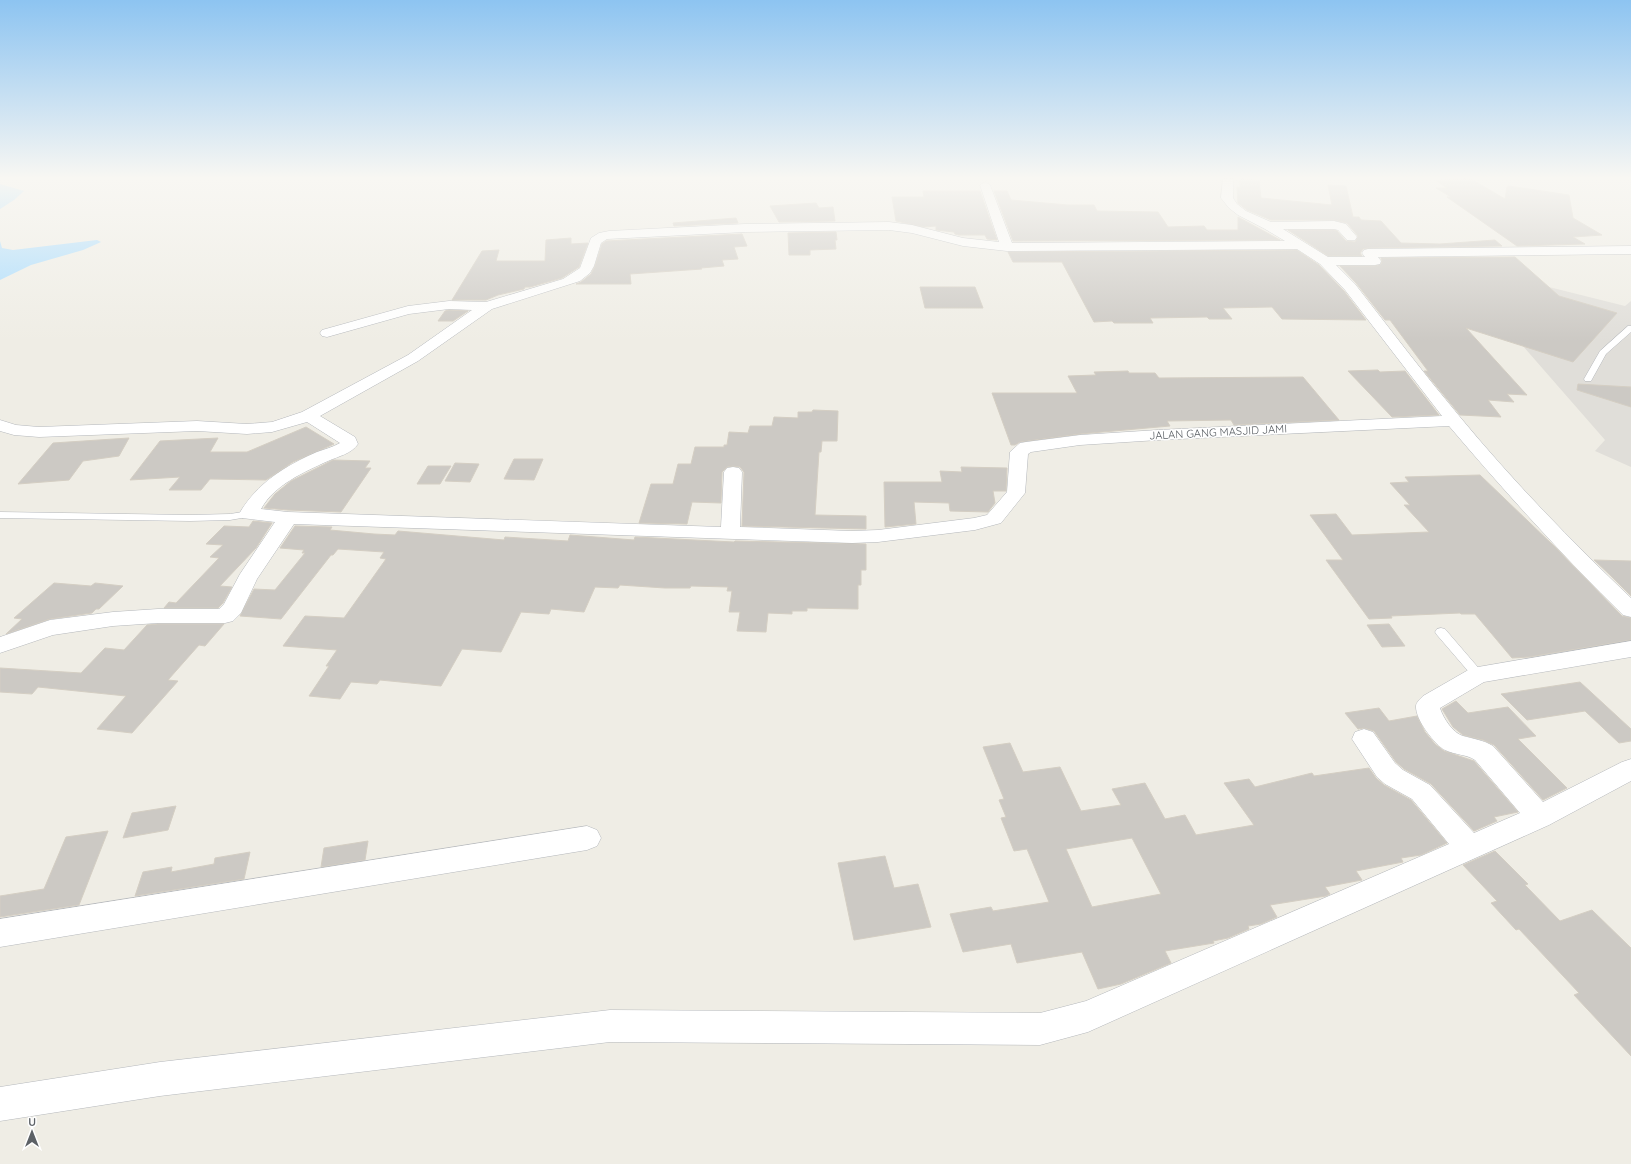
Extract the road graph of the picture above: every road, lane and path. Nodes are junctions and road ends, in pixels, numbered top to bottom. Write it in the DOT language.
graph roads {
  1 [pos="618,233"];
  2 [pos="929,233"];
  3 [pos="1003,233"];
  4 [pos="1281,233"];
  5 [pos="1347,233"];
  6 [pos="1350,237"];
  7 [pos="1299,245"];
  8 [pos="1008,247"];
  9 [pos="1631,250"];
  10 [pos="1325,262"];
  11 [pos="487,306"];
  12 [pos="1631,328"];
  13 [pos="327,332"];
  14 [pos="1588,379"];
  15 [pos="308,416"];
  16 [pos="1454,421"];
  17 [pos="0,425"];
  18 [pos="733,472"];
  19 [pos="250,514"];
  20 [pos="0,515"];
  21 [pos="288,518"];
  22 [pos="730,533"];
  23 [pos="1631,610"];
  24 [pos="1441,632"];
  25 [pos="0,645"];
  26 [pos="1631,649"];
  27 [pos="1478,675"];
  28 [pos="1364,739"];
  29 [pos="1631,769"];
  30 [pos="1539,817"];
  31 [pos="587,838"];
  32 [pos="1470,848"];
  33 [pos="0,933"];
  34 [pos="0,1104"];
  1 -- 11 [label="street"];
  2 -- 8 [label="street"];
  3 -- 8 [label="street"];
  4 -- 7 [label="street"];
  5 -- 6 [label="street"];
  7 -- 8 [label="street"];
  7 -- 10 [label="street"];
  9 -- 10 [label="street"];
  10 -- 16 [label="street"];
  11 -- 13 [label="street"];
  11 -- 15 [label="street"];
  12 -- 14 [label="lane"];
  15 -- 17 [label="street"];
  15 -- 19 [label="street"];
  16 -- 22 [label="street, JALAN GANG MASJID JAMI"];
  16 -- 23 [label="street"];
  18 -- 22 [label="street"];
  19 -- 20 [label="lane"];
  19 -- 21 [label="street"];
  21 -- 22 [label="street"];
  21 -- 25 [label="street"];
  24 -- 27 [label="lane"];
  26 -- 27 [label="street"];
  27 -- 30 [label="street"];
  28 -- 32 [label="street"];
  29 -- 30 [label="street"];
  30 -- 32 [label="street"];
  31 -- 33 [label="street"];
  32 -- 34 [label="street"];
}
